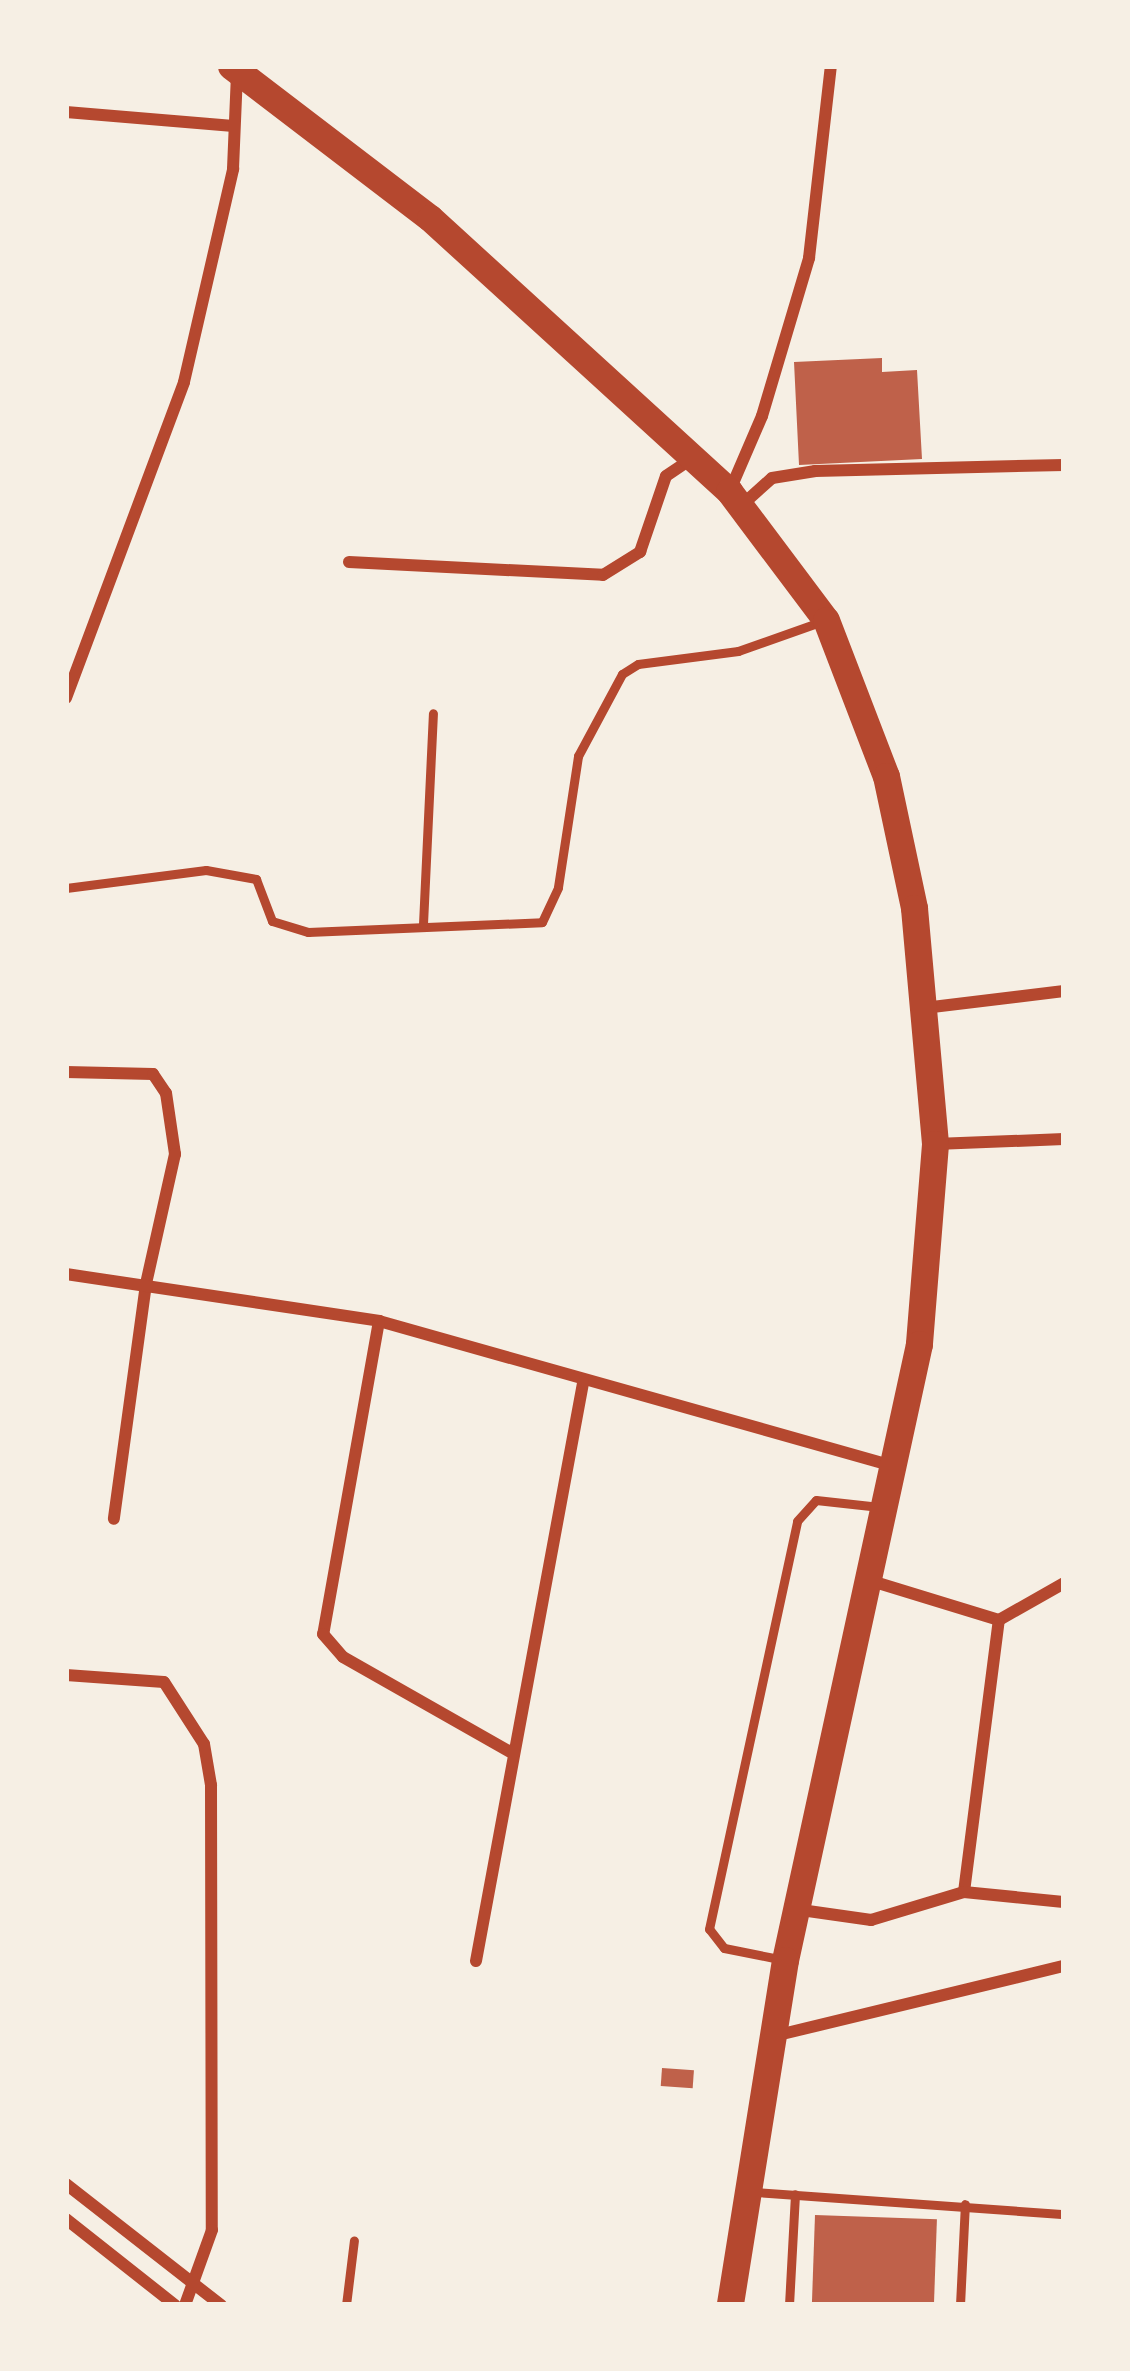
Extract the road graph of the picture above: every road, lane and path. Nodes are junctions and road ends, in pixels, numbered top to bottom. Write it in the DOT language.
graph roads {
  1 [pos="831,66"];
  2 [pos="234,68"];
  3 [pos="66,112"];
  4 [pos="233,126"];
  5 [pos="693,458"];
  6 [pos="1064,465"];
  7 [pos="736,498"];
  8 [pos="349,562"];
  9 [pos="826,620"];
  10 [pos="66,698"];
  11 [pos="433,713"];
  12 [pos="66,889"];
  13 [pos="423,924"];
  14 [pos="1064,991"];
  15 [pos="924,1008"];
  16 [pos="66,1072"];
  17 [pos="1064,1138"];
  18 [pos="935,1144"];
  19 [pos="66,1274"];
  20 [pos="146,1285"];
  21 [pos="379,1321"];
  22 [pos="583,1383"];
  23 [pos="894,1466"];
  24 [pos="885,1508"];
  25 [pos="115,1519"];
  26 [pos="865,1579"];
  27 [pos="1064,1583"];
  28 [pos="999,1620"];
  29 [pos="66,1675"];
  30 [pos="510,1752"];
  31 [pos="964,1892"];
  32 [pos="1064,1902"];
  33 [pos="801,1910"];
  34 [pos="785,1960"];
  35 [pos="476,1961"];
  36 [pos="1064,1966"];
  37 [pos="774,2036"];
  38 [pos="66,2184"];
  39 [pos="748,2191"];
  40 [pos="795,2194"];
  41 [pos="965,2204"];
  42 [pos="1060,2214"];
  43 [pos="66,2218"];
  44 [pos="354,2240"];
  45 [pos="199,2283"];
  46 [pos="175,2305"];
  47 [pos="185,2305"];
  48 [pos="221,2305"];
  49 [pos="346,2305"];
  50 [pos="730,2305"];
  51 [pos="789,2305"];
  52 [pos="960,2305"];
  1 -- 7 [label="street"];
  2 -- 4 [label="street"];
  2 -- 5 [label="main road"];
  3 -- 4 [label="street"];
  4 -- 10 [label="street"];
  5 -- 7 [label="main road"];
  5 -- 8 [label="street"];
  6 -- 7 [label="street"];
  7 -- 9 [label="main road"];
  9 -- 13 [label="lane"];
  9 -- 15 [label="main road"];
  11 -- 13 [label="lane"];
  12 -- 13 [label="lane"];
  14 -- 15 [label="street"];
  15 -- 18 [label="main road"];
  16 -- 20 [label="street"];
  17 -- 18 [label="street"];
  18 -- 23 [label="main road"];
  19 -- 20 [label="street"];
  20 -- 21 [label="street"];
  20 -- 25 [label="street"];
  21 -- 22 [label="street"];
  21 -- 30 [label="street"];
  22 -- 23 [label="street"];
  22 -- 30 [label="street"];
  23 -- 24 [label="main road"];
  24 -- 26 [label="main road"];
  24 -- 34 [label="lane"];
  26 -- 28 [label="street"];
  26 -- 33 [label="main road"];
  27 -- 28 [label="street"];
  28 -- 31 [label="street"];
  29 -- 45 [label="street"];
  30 -- 35 [label="street"];
  31 -- 32 [label="street"];
  31 -- 33 [label="street"];
  33 -- 34 [label="main road"];
  34 -- 37 [label="main road"];
  36 -- 37 [label="street"];
  37 -- 39 [label="main road"];
  38 -- 45 [label="street"];
  39 -- 40 [label="lane"];
  39 -- 50 [label="main road"];
  40 -- 41 [label="lane"];
  40 -- 51 [label="lane"];
  41 -- 42 [label="lane"];
  41 -- 52 [label="lane"];
  43 -- 46 [label="street"];
  44 -- 49 [label="lane"];
  45 -- 47 [label="street"];
  45 -- 48 [label="street"];
}
